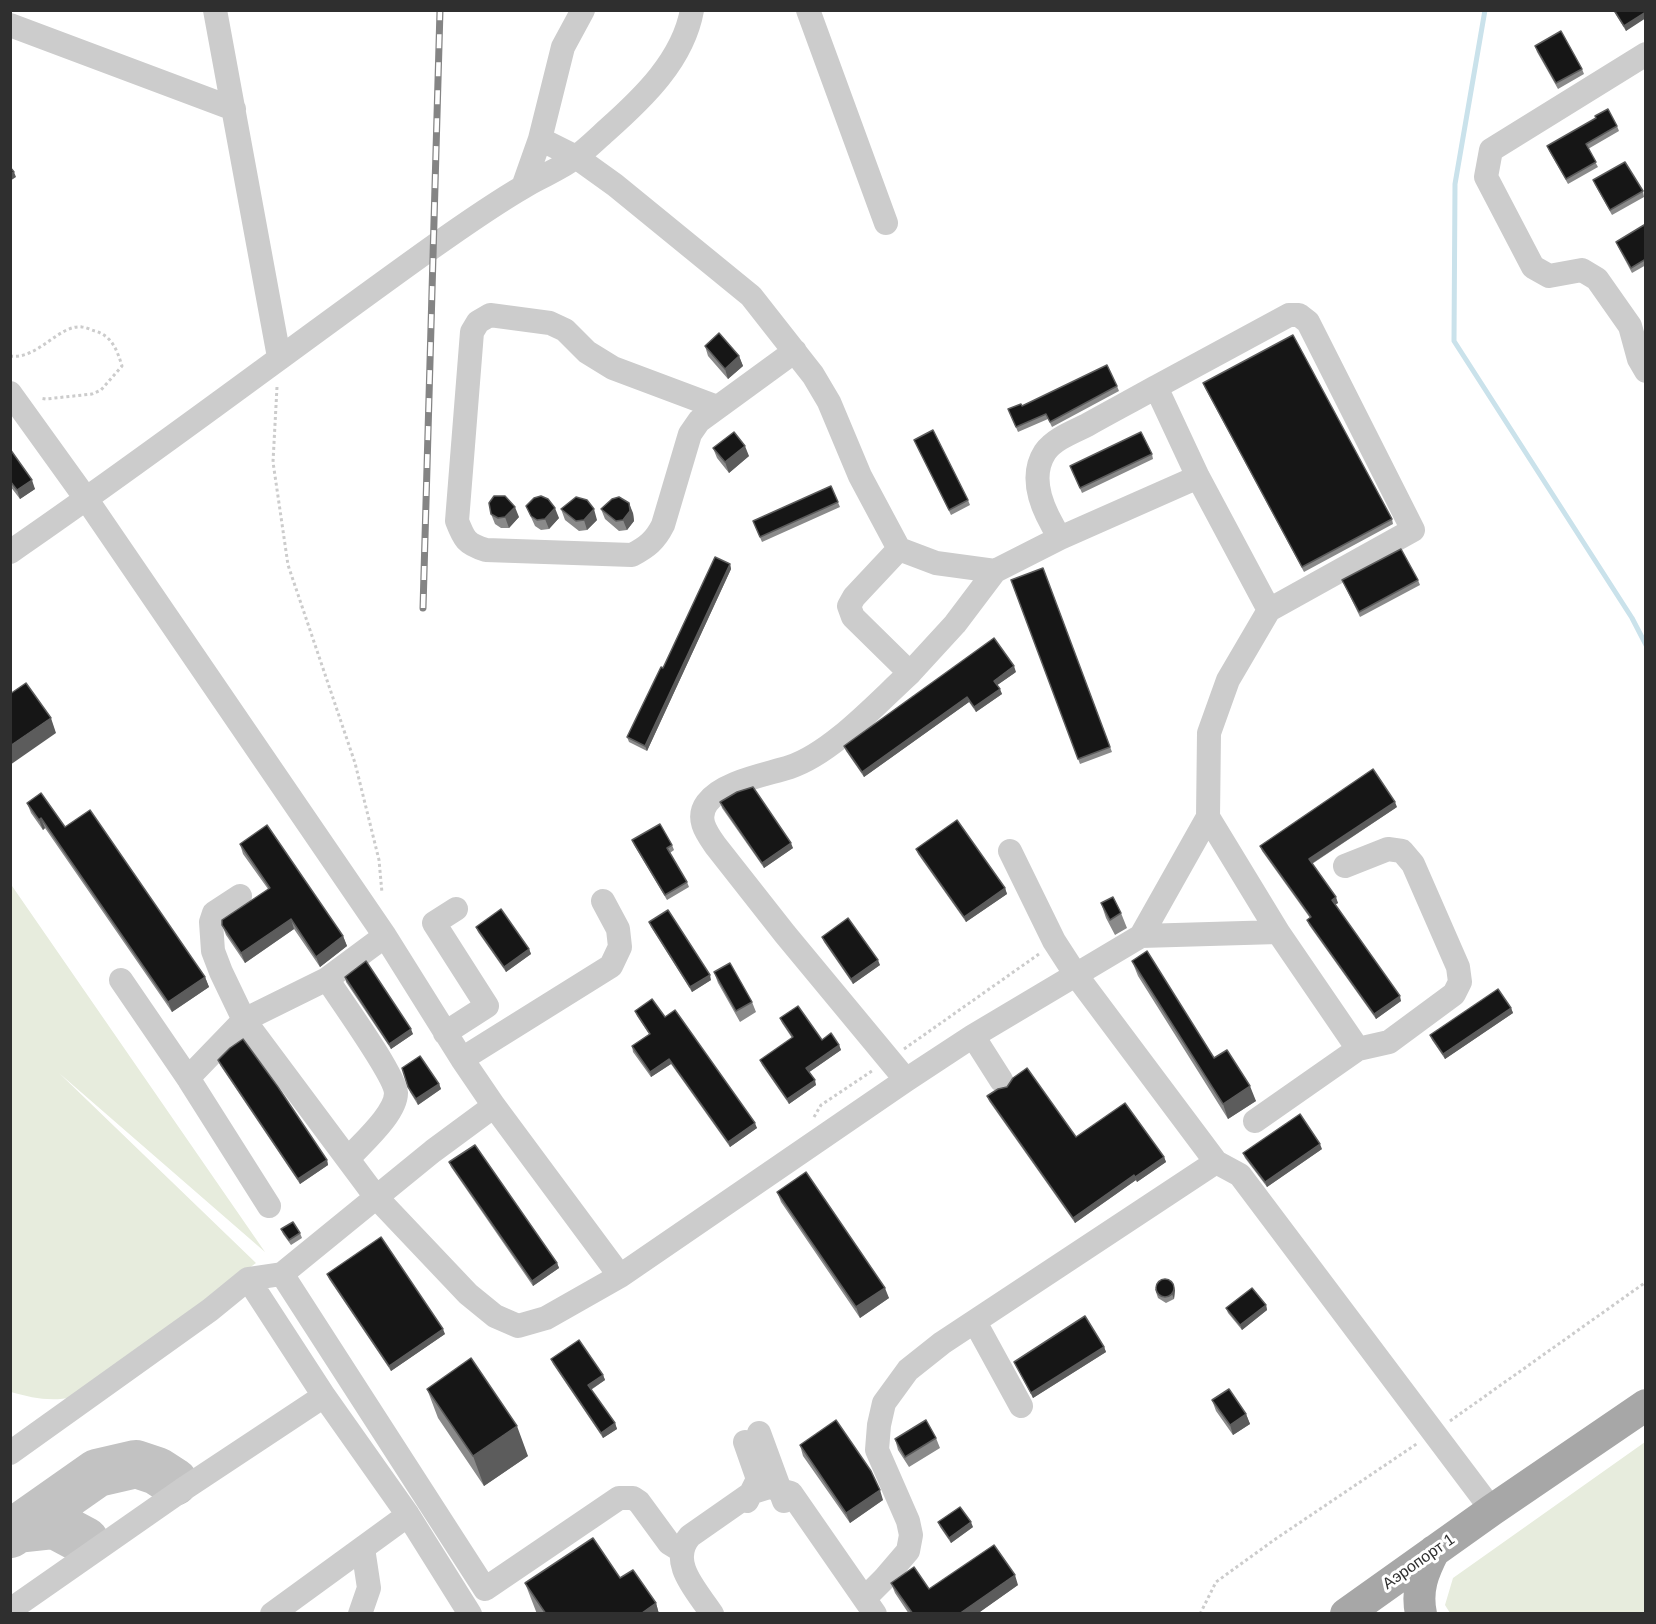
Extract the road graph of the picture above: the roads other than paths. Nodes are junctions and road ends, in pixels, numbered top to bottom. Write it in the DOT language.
graph roads {
  1 [pos="215,10"];
  2 [pos="583,10"];
  3 [pos="692,10"];
  4 [pos="808,10"];
  5 [pos="10,25"];
  6 [pos="1646,54"];
  7 [pos="234,110"];
  8 [pos="540,139"];
  9 [pos="576,157"];
  10 [pos="523,187"];
  11 [pos="886,223"];
  12 [pos="795,351"];
  13 [pos="279,357"];
  14 [pos="1646,370"];
  15 [pos="1155,387"];
  16 [pos="10,393"];
  17 [pos="717,407"];
  18 [pos="1198,477"];
  19 [pos="87,500"];
  20 [pos="1060,538"];
  21 [pos="899,549"];
  22 [pos="10,552"];
  23 [pos="995,571"];
  24 [pos="1269,610"];
  25 [pos="910,673"];
  26 [pos="1208,817"];
  27 [pos="1010,851"];
  28 [pos="1344,866"];
  29 [pos="240,896"];
  30 [pos="603,901"];
  31 [pos="456,909"];
  32 [pos="1278,932"];
  33 [pos="385,936"];
  34 [pos="1141,936"];
  35 [pos="1076,975"];
  36 [pos="327,979"];
  37 [pos="121,980"];
  38 [pos="244,1020"];
  39 [pos="446,1033"];
  40 [pos="973,1036"];
  41 [pos="1358,1049"];
  42 [pos="462,1059"];
  43 [pos="188,1078"];
  44 [pos="906,1080"];
  45 [pos="1000,1080"];
  46 [pos="494,1106"];
  47 [pos="1255,1121"];
  48 [pos="348,1159"];
  49 [pos="1216,1162"];
  50 [pos="376,1197"];
  51 [pos="269,1206"];
  52 [pos="282,1274"];
  53 [pos="620,1276"];
  54 [pos="248,1279"];
  55 [pos="975,1322"];
  56 [pos="324,1396"];
  57 [pos="1646,1405"];
  58 [pos="1020,1406"];
  59 [pos="10,1453"];
  60 [pos="783,1490"];
  61 [pos="748,1501"];
  62 [pos="1492,1510"];
  63 [pos="408,1515"];
  64 [pos="363,1548"];
  65 [pos="682,1551"];
  66 [pos="1434,1551"];
  67 [pos="867,1608"];
  68 [pos="10,1610"];
  69 [pos="469,1613"];
  70 [pos="272,1614"];
  71 [pos="360,1614"];
  72 [pos="712,1614"];
  73 [pos="723,1614"];
  74 [pos="1346,1614"];
  75 [pos="1421,1614"];
  1 -- 7 [label="street"];
  2 -- 8 [label="street"];
  3 -- 9 [label="street"];
  4 -- 11 [label="street"];
  5 -- 7 [label="street"];
  6 -- 14 [label="street"];
  7 -- 13 [label="street"];
  8 -- 9 [label="street"];
  8 -- 10 [label="street"];
  9 -- 10 [label="street"];
  9 -- 12 [label="street"];
  10 -- 13 [label="street"];
  12 -- 17 [label="street"];
  12 -- 21 [label="street"];
  13 -- 19 [label="street"];
  15 -- 18 [label="street"];
  15 -- 20 [label="street"];
  15 -- 24 [label="street"];
  16 -- 19 [label="street"];
  17 -- 17 [label="street"];
  18 -- 20 [label="street"];
  18 -- 24 [label="street"];
  19 -- 22 [label="street"];
  19 -- 33 [label="street"];
  20 -- 23 [label="street"];
  21 -- 23 [label="street"];
  21 -- 25 [label="street"];
  23 -- 25 [label="street"];
  24 -- 26 [label="street"];
  25 -- 44 [label="street"];
  26 -- 32 [label="street"];
  26 -- 34 [label="street"];
  27 -- 35 [label="street"];
  28 -- 41 [label="street"];
  29 -- 38 [label="street"];
  30 -- 42 [label="street"];
  31 -- 39 [label="street"];
  32 -- 34 [label="street"];
  32 -- 41 [label="street"];
  33 -- 36 [label="street"];
  33 -- 39 [label="street"];
  34 -- 35 [label="street"];
  35 -- 40 [label="street"];
  35 -- 49 [label="street"];
  36 -- 38 [label="street"];
  36 -- 48 [label="street"];
  37 -- 43 [label="street"];
  38 -- 43 [label="street"];
  38 -- 48 [label="street"];
  39 -- 42 [label="street"];
  40 -- 44 [label="street"];
  40 -- 45 [label="street"];
  41 -- 47 [label="street"];
  42 -- 46 [label="street"];
  43 -- 51 [label="street"];
  44 -- 53 [label="street"];
  46 -- 50 [label="street"];
  46 -- 53 [label="street"];
  48 -- 50 [label="street"];
  49 -- 55 [label="street"];
  49 -- 62 [label="street"];
  50 -- 52 [label="street"];
  50 -- 53 [label="street"];
  52 -- 54 [label="street"];
  52 -- 65 [label="street"];
  54 -- 56 [label="street"];
  54 -- 59 [label="street"];
  55 -- 58 [label="street"];
  55 -- 67 [label="street"];
  56 -- 63 [label="street"];
  56 -- 68 [label="street"];
  57 -- 62 [label="main road, Аэропорт 1"];
  60 -- 61 [label="street"];
  60 -- 61 [label="street"];
  60 -- 67 [label="street"];
  61 -- 65 [label="street"];
  61 -- 73 [label="street"];
  62 -- 66 [label="main road, Аэропорт 1"];
  63 -- 64 [label="street"];
  63 -- 69 [label="street"];
  64 -- 70 [label="street"];
  64 -- 71 [label="street"];
  65 -- 72 [label="street"];
  66 -- 74 [label="main road, Аэропорт 1"];
  66 -- 75 [label="main road"];
}
